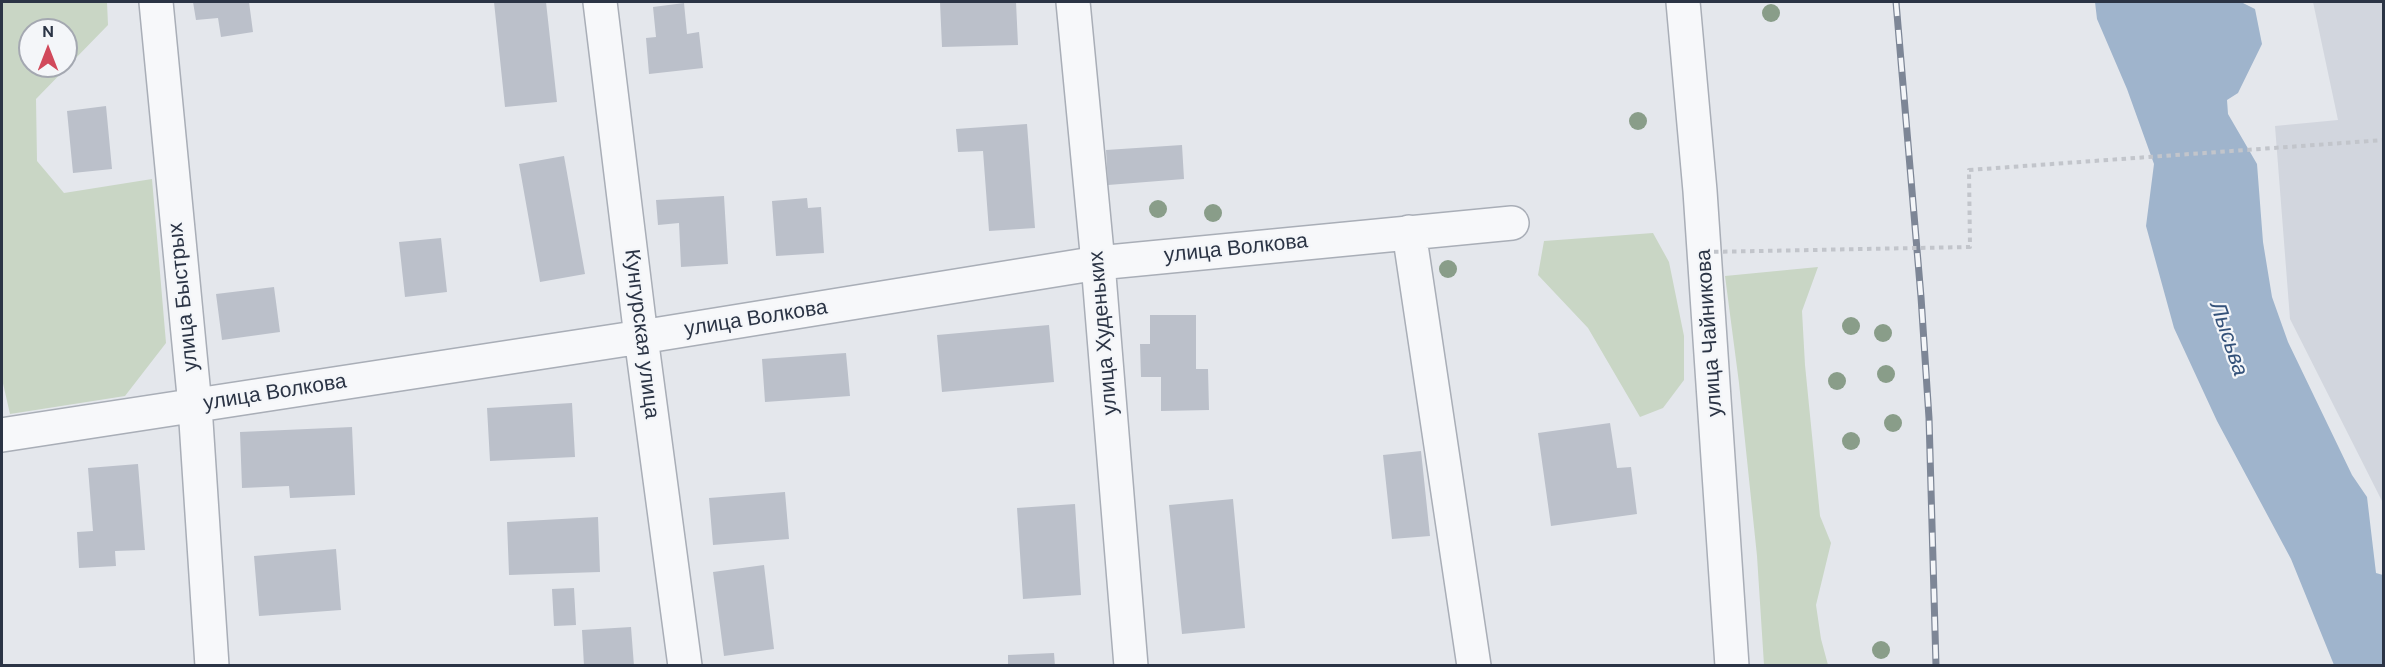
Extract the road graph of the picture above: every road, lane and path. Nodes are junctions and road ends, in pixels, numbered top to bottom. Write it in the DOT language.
graph roads {
  1 [pos="156,2"];
  2 [pos="600,2"];
  3 [pos="1072,2"];
  4 [pos="1683,2"];
  5 [pos="2384,140"];
  6 [pos="1512,223"];
  7 [pos="1409,232"];
  8 [pos="1705,252"];
  9 [pos="1098,263"];
  10 [pos="641,337"];
  11 [pos="195,406"];
  12 [pos="2,435"];
  13 [pos="212,666"];
  14 [pos="685,666"];
  15 [pos="1131,666"];
  16 [pos="1474,666"];
  17 [pos="1732,666"];
  1 -- 11 [label="street, улица Быстрых"];
  2 -- 10 [label="street, Кунгурская улица"];
  3 -- 9 [label="street, улица Худеньких"];
  4 -- 8 [label="street, улица Чайникова"];
  5 -- 8 [label="path, bridge"];
  6 -- 7 [label="street, улица Волкова"];
  7 -- 9 [label="street, улица Волкова"];
  7 -- 16 [label="street"];
  8 -- 17 [label="street, улица Чайникова"];
  9 -- 10 [label="street, улица Волкова"];
  9 -- 15 [label="street, улица Худеньких"];
  10 -- 11 [label="street, улица Волкова"];
  10 -- 14 [label="street, Кунгурская улица"];
  11 -- 12 [label="street, улица Волкова"];
  11 -- 13 [label="street, улица Быстрых"];
}
